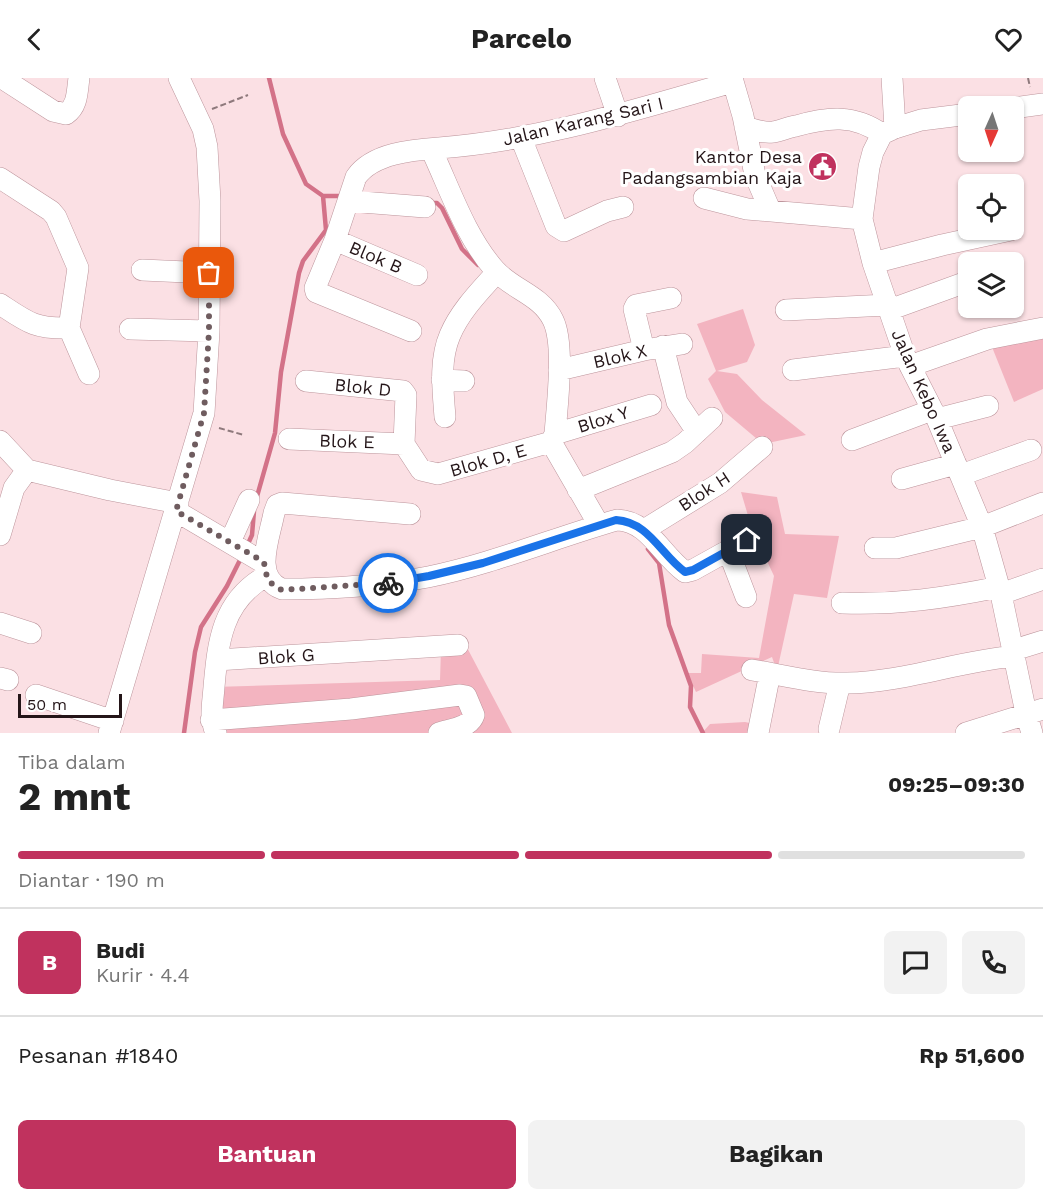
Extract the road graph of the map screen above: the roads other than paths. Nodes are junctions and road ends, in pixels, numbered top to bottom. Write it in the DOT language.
graph roads {
  1 [pos="2,78"];
  2 [pos="79,78"];
  3 [pos="179,78"];
  4 [pos="605,78"];
  5 [pos="892,78"];
  6 [pos="732,80"];
  7 [pos="1043,104"];
  8 [pos="1024,107"];
  9 [pos="958,115"];
  10 [pos="618,116"];
  11 [pos="745,127"];
  12 [pos="889,131"];
  13 [pos="521,138"];
  14 [pos="431,148"];
  15 [pos="0,178"];
  16 [pos="704,198"];
  17 [pos="349,201"];
  18 [pos="425,207"];
  19 [pos="623,207"];
  20 [pos="770,210"];
  21 [pos="862,219"];
  22 [pos="335,240"];
  23 [pos="964,240"];
  24 [pos="873,263"];
  25 [pos="142,270"];
  26 [pos="496,272"];
  27 [pos="209,273"];
  28 [pos="417,275"];
  29 [pos="958,285"];
  30 [pos="671,298"];
  31 [pos="0,304"];
  32 [pos="888,308"];
  33 [pos="786,310"];
  34 [pos="69,328"];
  35 [pos="1043,328"];
  36 [pos="130,329"];
  37 [pos="209,331"];
  38 [pos="411,331"];
  39 [pos="663,346"];
  40 [pos="908,361"];
  41 [pos="559,370"];
  42 [pos="793,370"];
  43 [pos="89,374"];
  44 [pos="442,380"];
  45 [pos="306,381"];
  46 [pos="464,381"];
  47 [pos="651,405"];
  48 [pos="988,406"];
  49 [pos="934,415"];
  50 [pos="445,417"];
  51 [pos="553,438"];
  52 [pos="289,439"];
  53 [pos="852,440"];
  54 [pos="0,441"];
  55 [pos="404,444"];
  56 [pos="762,447"];
  57 [pos="1031,450"];
  58 [pos="27,470"];
  59 [pos="959,470"];
  60 [pos="902,479"];
  61 [pos="578,490"];
  62 [pos="249,500"];
  63 [pos="1043,503"];
  64 [pos="177,507"];
  65 [pos="410,514"];
  66 [pos="599,525"];
  67 [pos="982,527"];
  68 [pos="644,530"];
  69 [pos="0,535"];
  70 [pos="747,540"];
  71 [pos="875,548"];
  72 [pos="728,550"];
  73 [pos="252,558"];
  74 [pos="1043,579"];
  75 [pos="1000,590"];
  76 [pos="746,597"];
  77 [pos="842,603"];
  78 [pos="0,623"];
  79 [pos="31,633"];
  80 [pos="1043,641"];
  81 [pos="458,645"];
  82 [pos="1015,653"];
  83 [pos="217,660"];
  84 [pos="840,683"];
  85 [pos="36,695"];
  86 [pos="1034,719"];
  87 [pos="111,727"];
  88 [pos="214,727"];
  89 [pos="829,729"];
  90 [pos="439,733"];
  91 [pos="758,733"];
  92 [pos="966,733"];
  1 -- 2 [label="street"];
  3 -- 27 [label="street"];
  4 -- 10 [label="street"];
  5 -- 12 [label="street"];
  6 -- 10 [label="street, Jalan Karang Sari I"];
  6 -- 11 [label="street"];
  7 -- 8 [label="street"];
  9 -- 12 [label="street"];
  10 -- 13 [label="street, Jalan Karang Sari I"];
  11 -- 12 [label="street"];
  11 -- 20 [label="street"];
  12 -- 21 [label="street, Jalan Kebo Iwa"];
  13 -- 14 [label="street, Jalan Karang Sari I"];
  13 -- 19 [label="street"];
  14 -- 17 [label="street, Jalan Karang Sari I"];
  14 -- 26 [label="street"];
  15 -- 34 [label="street"];
  16 -- 20 [label="street"];
  17 -- 18 [label="street"];
  17 -- 22 [label="street, Jalan Karang Sari I"];
  20 -- 21 [label="street"];
  21 -- 24 [label="street, Jalan Kebo Iwa"];
  22 -- 28 [label="street, Blok B"];
  22 -- 38 [label="street, Jalan Karang Sari I"];
  23 -- 24 [label="street"];
  24 -- 32 [label="street, Jalan Kebo Iwa"];
  25 -- 27 [label="street"];
  26 -- 41 [label="street"];
  26 -- 44 [label="street"];
  27 -- 37 [label="street"];
  29 -- 32 [label="street"];
  30 -- 39 [label="street"];
  31 -- 34 [label="street"];
  32 -- 33 [label="street"];
  32 -- 40 [label="street, Jalan Kebo Iwa"];
  34 -- 43 [label="street"];
  35 -- 40 [label="street"];
  36 -- 37 [label="street"];
  37 -- 64 [label="street"];
  39 -- 41 [label="street, Blok X"];
  39 -- 61 [label="street"];
  40 -- 42 [label="street"];
  40 -- 49 [label="street, Jalan Kebo Iwa"];
  41 -- 51 [label="street"];
  44 -- 46 [label="street"];
  44 -- 50 [label="street"];
  45 -- 55 [label="street, Blok D"];
  47 -- 51 [label="street, Blox Y"];
  48 -- 49 [label="street"];
  49 -- 53 [label="street"];
  49 -- 59 [label="street, Jalan Kebo Iwa"];
  51 -- 55 [label="street, Blok D, E"];
  51 -- 61 [label="street"];
  52 -- 55 [label="street, Blok E"];
  54 -- 58 [label="street"];
  56 -- 68 [label="street, Blok H"];
  57 -- 59 [label="street"];
  58 -- 64 [label="street"];
  58 -- 69 [label="street"];
  59 -- 60 [label="street"];
  59 -- 67 [label="street, Jalan Kebo Iwa"];
  61 -- 66 [label="street"];
  62 -- 73 [label="street"];
  63 -- 67 [label="street"];
  64 -- 73 [label="street"];
  64 -- 87 [label="street"];
  65 -- 73 [label="street"];
  66 -- 68 [label="street"];
  66 -- 73 [label="street"];
  67 -- 71 [label="street"];
  67 -- 75 [label="street, Jalan Kebo Iwa"];
  68 -- 72 [label="street"];
  70 -- 72 [label="street"];
  72 -- 76 [label="street"];
  73 -- 83 [label="street"];
  74 -- 75 [label="street"];
  75 -- 77 [label="street"];
  75 -- 82 [label="street, Jalan Kebo Iwa"];
  78 -- 79 [label="street"];
  80 -- 82 [label="street"];
  81 -- 83 [label="street, Blok G"];
  82 -- 84 [label="street"];
  82 -- 86 [label="street, Jalan Kebo Iwa"];
  83 -- 88 [label="street"];
  84 -- 89 [label="street"];
  84 -- 91 [label="street"];
  85 -- 87 [label="street"];
  86 -- 92 [label="street"];
  88 -- 90 [label="street"];
}
